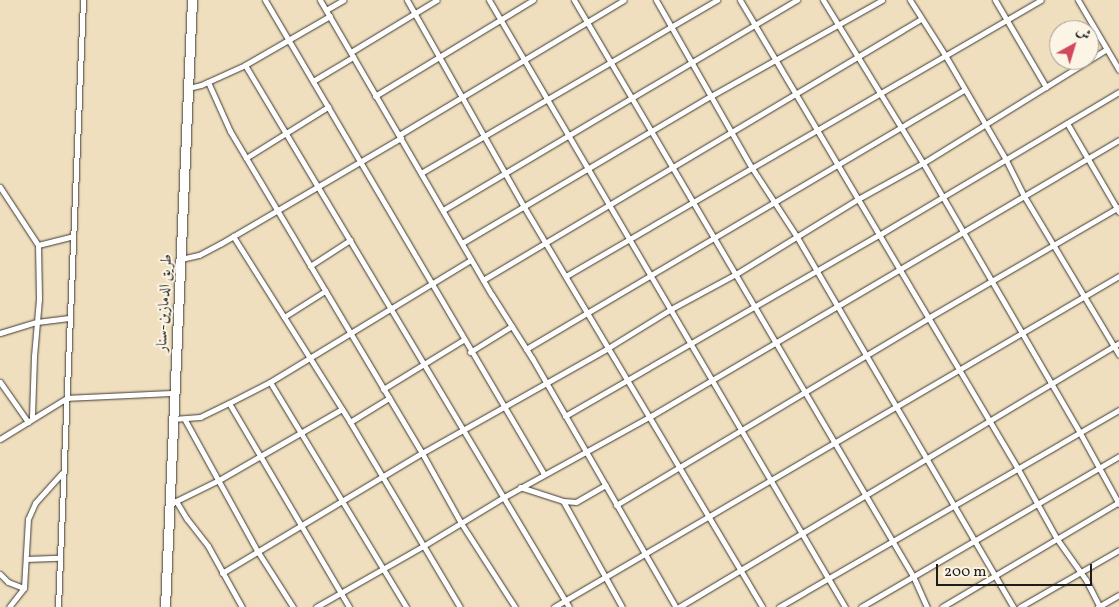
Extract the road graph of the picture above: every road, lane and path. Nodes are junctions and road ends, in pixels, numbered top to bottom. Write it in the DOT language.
graph roads {
  1 [pos="83,0"];
  2 [pos="192,0"];
  3 [pos="265,0"];
  4 [pos="320,0"];
  5 [pos="343,0"];
  6 [pos="407,0"];
  7 [pos="437,0"];
  8 [pos="488,0"];
  9 [pos="533,0"];
  10 [pos="574,0"];
  11 [pos="624,0"];
  12 [pos="656,0"];
  13 [pos="716,0"];
  14 [pos="740,0"];
  15 [pos="797,0"];
  16 [pos="823,0"];
  17 [pos="882,0"];
  18 [pos="910,0"];
  19 [pos="995,0"];
  20 [pos="1041,0"];
  21 [pos="1078,0"];
  22 [pos="326,10"];
  23 [pos="415,14"];
  24 [pos="330,16"];
  25 [pos="500,19"];
  26 [pos="921,19"];
  27 [pos="1007,20"];
  28 [pos="587,22"];
  29 [pos="754,24"];
  30 [pos="838,25"];
  31 [pos="670,26"];
  32 [pos="288,39"];
  33 [pos="1107,49"];
  34 [pos="352,55"];
  35 [pos="945,55"];
  36 [pos="439,56"];
  37 [pos="859,58"];
  38 [pos="523,59"];
  39 [pos="691,61"];
  40 [pos="776,61"];
  41 [pos="611,62"];
  42 [pos="245,65"];
  43 [pos="1119,70"];
  44 [pos="313,81"];
  45 [pos="208,82"];
  46 [pos="1046,86"];
  47 [pos="188,88"];
  48 [pos="964,90"];
  49 [pos="1119,92"];
  50 [pos="880,93"];
  51 [pos="796,95"];
  52 [pos="375,96"];
  53 [pos="462,96"];
  54 [pos="712,96"];
  55 [pos="632,97"];
  56 [pos="547,99"];
  57 [pos="328,107"];
  58 [pos="1067,123"];
  59 [pos="985,125"];
  60 [pos="901,128"];
  61 [pos="816,130"];
  62 [pos="652,132"];
  63 [pos="286,133"];
  64 [pos="732,133"];
  65 [pos="568,134"];
  66 [pos="400,136"];
  67 [pos="484,136"];
  68 [pos="1119,140"];
  69 [pos="246,158"];
  70 [pos="1088,159"];
  71 [pos="1006,160"];
  72 [pos="360,162"];
  73 [pos="923,163"];
  74 [pos="837,164"];
  75 [pos="673,167"];
  76 [pos="752,168"];
  77 [pos="589,170"];
  78 [pos="421,173"];
  79 [pos="505,173"];
  80 [pos="0,187"];
  81 [pos="318,187"];
  82 [pos="1024,196"];
  83 [pos="942,197"];
  84 [pos="858,199"];
  85 [pos="774,202"];
  86 [pos="694,203"];
  87 [pos="609,205"];
  88 [pos="524,207"];
  89 [pos="443,210"];
  90 [pos="1118,210"];
  91 [pos="277,211"];
  92 [pos="962,233"];
  93 [pos="879,235"];
  94 [pos="73,236"];
  95 [pos="233,236"];
  96 [pos="714,237"];
  97 [pos="797,237"];
  98 [pos="350,240"];
  99 [pos="630,240"];
  100 [pos="546,243"];
  101 [pos="462,244"];
  102 [pos="38,245"];
  103 [pos="1054,245"];
  104 [pos="180,259"];
  105 [pos="471,260"];
  106 [pos="310,266"];
  107 [pos="899,269"];
  108 [pos="816,271"];
  109 [pos="736,274"];
  110 [pos="650,275"];
  111 [pos="566,276"];
  112 [pos="1119,276"];
  113 [pos="483,280"];
  114 [pos="991,282"];
  115 [pos="431,283"];
  116 [pos="325,291"];
  117 [pos="1084,296"];
  118 [pos="836,306"];
  119 [pos="755,307"];
  120 [pos="391,308"];
  121 [pos="671,309"];
  122 [pos="586,312"];
  123 [pos="284,317"];
  124 [pos="69,318"];
  125 [pos="928,318"];
  126 [pos="37,322"];
  127 [pos="512,326"];
  128 [pos="0,332"];
  129 [pos="350,332"];
  130 [pos="1021,333"];
  131 [pos="464,340"];
  132 [pos="776,342"];
  133 [pos="691,344"];
  134 [pos="1117,345"];
  135 [pos="608,348"];
  136 [pos="526,349"];
  137 [pos="470,352"];
  138 [pos="865,355"];
  139 [pos="1119,355"];
  140 [pos="310,358"];
  141 [pos="425,364"];
  142 [pos="958,370"];
  143 [pos="712,379"];
  144 [pos="627,381"];
  145 [pos="0,382"];
  146 [pos="270,382"];
  147 [pos="547,383"];
  148 [pos="1052,384"];
  149 [pos="383,389"];
  150 [pos="804,391"];
  151 [pos="174,394"];
  152 [pos="67,398"];
  153 [pos="389,398"];
  154 [pos="229,403"];
  155 [pos="895,406"];
  156 [pos="504,407"];
  157 [pos="342,409"];
  158 [pos="1119,410"];
  159 [pos="565,416"];
  160 [pos="651,416"];
  161 [pos="30,419"];
  162 [pos="173,420"];
  163 [pos="185,420"];
  164 [pos="350,422"];
  165 [pos="989,422"];
  166 [pos="464,429"];
  167 [pos="741,429"];
  168 [pos="302,433"];
  169 [pos="1080,433"];
  170 [pos="0,439"];
  171 [pos="835,442"];
  172 [pos="585,451"];
  173 [pos="422,453"];
  174 [pos="261,456"];
  175 [pos="1119,456"];
  176 [pos="926,460"];
  177 [pos="680,467"];
  178 [pos="1099,467"];
  179 [pos="1018,469"];
  180 [pos="62,472"];
  181 [pos="544,474"];
  182 [pos="382,477"];
  183 [pos="219,480"];
  184 [pos="771,480"];
  185 [pos="605,485"];
  186 [pos="520,487"];
  187 [pos="866,495"];
  188 [pos="504,497"];
  189 [pos="343,500"];
  190 [pos="563,501"];
  191 [pos="173,503"];
  192 [pos="1119,503"];
  193 [pos="1038,504"];
  194 [pos="616,505"];
  195 [pos="955,505"];
  196 [pos="709,516"];
  197 [pos="461,523"];
  198 [pos="302,526"];
  199 [pos="803,533"];
  200 [pos="1057,539"];
  201 [pos="893,541"];
  202 [pos="974,541"];
  203 [pos="423,546"];
  204 [pos="1119,550"];
  205 [pos="258,552"];
  206 [pos="644,554"];
  207 [pos="59,558"];
  208 [pos="26,559"];
  209 [pos="382,568"];
  210 [pos="741,570"];
  211 [pos="1080,571"];
  212 [pos="222,573"];
  213 [pos="0,574"];
  214 [pos="914,576"];
  215 [pos="995,576"];
  216 [pos="605,577"];
  217 [pos="829,578"];
  218 [pos="24,588"];
  219 [pos="340,592"];
  220 [pos="1119,595"];
  221 [pos="565,600"];
  222 [pos="9,607"];
  223 [pos="58,607"];
  224 [pos="165,607"];
  225 [pos="242,607"];
  226 [pos="293,607"];
  227 [pos="316,607"];
  228 [pos="349,607"];
  229 [pos="406,607"];
  230 [pos="460,607"];
  231 [pos="516,607"];
  232 [pos="554,607"];
  233 [pos="569,607"];
  234 [pos="622,607"];
  235 [pos="678,607"];
  236 [pos="762,607"];
  237 [pos="779,607"];
  238 [pos="845,607"];
  239 [pos="861,607"];
  240 [pos="927,607"];
  241 [pos="942,607"];
  242 [pos="1013,607"];
  243 [pos="1020,607"];
  244 [pos="1099,607"];
  1 -- 94 [label="street"];
  2 -- 47 [label="highway, طريق الدمازين-سنار"];
  3 -- 32 [label="street"];
  4 -- 22 [label="street"];
  5 -- 22 [label="street"];
  6 -- 23 [label="street"];
  7 -- 23 [label="street"];
  8 -- 25 [label="street"];
  9 -- 25 [label="street"];
  10 -- 28 [label="street"];
  11 -- 28 [label="street"];
  12 -- 31 [label="street"];
  13 -- 31 [label="street"];
  14 -- 29 [label="street"];
  15 -- 29 [label="street"];
  16 -- 30 [label="street"];
  17 -- 30 [label="street"];
  18 -- 26 [label="street"];
  19 -- 27 [label="street"];
  20 -- 27 [label="street"];
  21 -- 33 [label="street"];
  22 -- 24 [label="street"];
  23 -- 34 [label="street"];
  23 -- 36 [label="street"];
  24 -- 32 [label="street"];
  24 -- 34 [label="street"];
  25 -- 36 [label="street"];
  25 -- 38 [label="street"];
  26 -- 35 [label="street"];
  26 -- 37 [label="street"];
  27 -- 35 [label="street"];
  27 -- 46 [label="street"];
  28 -- 38 [label="street"];
  28 -- 41 [label="street"];
  29 -- 39 [label="street"];
  29 -- 40 [label="street"];
  30 -- 37 [label="street"];
  30 -- 40 [label="street"];
  31 -- 39 [label="street"];
  31 -- 41 [label="street"];
  32 -- 42 [label="street"];
  32 -- 44 [label="street"];
  33 -- 43 [label="street"];
  33 -- 46 [label="street"];
  34 -- 44 [label="street"];
  34 -- 52 [label="street"];
  35 -- 48 [label="street"];
  35 -- 50 [label="street"];
  36 -- 52 [label="street"];
  36 -- 53 [label="street"];
  37 -- 50 [label="street"];
  37 -- 51 [label="street"];
  38 -- 53 [label="street"];
  38 -- 56 [label="street"];
  39 -- 54 [label="street"];
  39 -- 55 [label="street"];
  40 -- 51 [label="street"];
  40 -- 54 [label="street"];
  41 -- 55 [label="street"];
  41 -- 56 [label="street"];
  42 -- 45 [label="street"];
  42 -- 63 [label="street"];
  44 -- 57 [label="street"];
  45 -- 47 [label="street"];
  45 -- 69 [label="street"];
  46 -- 59 [label="street"];
  47 -- 104 [label="highway, طريق الدمازين-سنار"];
  48 -- 59 [label="street"];
  48 -- 60 [label="street"];
  49 -- 58 [label="street"];
  50 -- 60 [label="street"];
  50 -- 61 [label="street"];
  51 -- 61 [label="street"];
  51 -- 64 [label="street"];
  52 -- 66 [label="street"];
  53 -- 66 [label="street"];
  53 -- 67 [label="street"];
  54 -- 62 [label="street"];
  54 -- 64 [label="street"];
  55 -- 62 [label="street"];
  55 -- 65 [label="street"];
  56 -- 65 [label="street"];
  56 -- 67 [label="street"];
  57 -- 63 [label="street"];
  57 -- 72 [label="street"];
  58 -- 70 [label="street"];
  58 -- 71 [label="street"];
  59 -- 71 [label="street"];
  59 -- 73 [label="street"];
  60 -- 73 [label="street"];
  60 -- 74 [label="street"];
  61 -- 74 [label="street"];
  61 -- 76 [label="street"];
  62 -- 75 [label="street"];
  62 -- 77 [label="street"];
  63 -- 69 [label="street"];
  63 -- 81 [label="street"];
  64 -- 75 [label="street"];
  64 -- 76 [label="street"];
  65 -- 77 [label="street"];
  65 -- 79 [label="street"];
  66 -- 72 [label="street"];
  66 -- 78 [label="street"];
  67 -- 78 [label="street"];
  67 -- 79 [label="street"];
  68 -- 70 [label="street"];
  69 -- 91 [label="street"];
  70 -- 82 [label="street"];
  70 -- 90 [label="street"];
  71 -- 82 [label="street"];
  71 -- 83 [label="street"];
  72 -- 81 [label="street"];
  72 -- 115 [label="street"];
  73 -- 83 [label="street"];
  73 -- 84 [label="street"];
  74 -- 84 [label="street"];
  74 -- 85 [label="street"];
  75 -- 86 [label="street"];
  75 -- 87 [label="street"];
  76 -- 85 [label="street"];
  76 -- 86 [label="street"];
  77 -- 87 [label="street"];
  77 -- 88 [label="street"];
  78 -- 89 [label="street"];
  79 -- 88 [label="street"];
  79 -- 89 [label="street"];
  80 -- 102 [label="street"];
  81 -- 91 [label="street"];
  81 -- 98 [label="street"];
  82 -- 92 [label="street"];
  82 -- 103 [label="street"];
  83 -- 92 [label="street"];
  83 -- 93 [label="street"];
  84 -- 93 [label="street"];
  84 -- 97 [label="street"];
  85 -- 96 [label="street"];
  85 -- 97 [label="street"];
  86 -- 96 [label="street"];
  86 -- 99 [label="street"];
  87 -- 99 [label="street"];
  87 -- 100 [label="street"];
  88 -- 100 [label="street"];
  88 -- 101 [label="street"];
  89 -- 101 [label="street"];
  90 -- 103 [label="street"];
  91 -- 95 [label="street"];
  91 -- 106 [label="street"];
  92 -- 107 [label="street"];
  92 -- 114 [label="street"];
  93 -- 107 [label="street"];
  93 -- 108 [label="street"];
  94 -- 102 [label="street"];
  94 -- 124 [label="street"];
  95 -- 104 [label="street"];
  95 -- 123 [label="street"];
  96 -- 109 [label="street"];
  96 -- 110 [label="street"];
  97 -- 108 [label="street"];
  97 -- 109 [label="street"];
  98 -- 106 [label="street"];
  98 -- 120 [label="street"];
  99 -- 110 [label="street"];
  99 -- 111 [label="street"];
  100 -- 111 [label="street"];
  100 -- 113 [label="street"];
  101 -- 105 [label="street"];
  102 -- 126 [label="street"];
  103 -- 114 [label="street"];
  103 -- 117 [label="street"];
  104 -- 151 [label="highway, طريق الدمازين-سنار"];
  105 -- 113 [label="street"];
  105 -- 115 [label="street"];
  106 -- 116 [label="street"];
  107 -- 118 [label="street"];
  107 -- 125 [label="street"];
  108 -- 118 [label="street"];
  108 -- 119 [label="street"];
  109 -- 119 [label="street"];
  109 -- 121 [label="street"];
  110 -- 121 [label="street"];
  110 -- 122 [label="street"];
  111 -- 122 [label="street"];
  112 -- 117 [label="street"];
  113 -- 127 [label="street"];
  114 -- 125 [label="street"];
  114 -- 130 [label="street"];
  115 -- 120 [label="street"];
  115 -- 131 [label="street"];
  116 -- 123 [label="street"];
  116 -- 129 [label="street"];
  117 -- 130 [label="street"];
  117 -- 134 [label="street"];
  118 -- 132 [label="street"];
  118 -- 138 [label="street"];
  119 -- 132 [label="street"];
  119 -- 133 [label="street"];
  120 -- 129 [label="street"];
  120 -- 141 [label="street"];
  121 -- 133 [label="street"];
  121 -- 135 [label="street"];
  122 -- 135 [label="street"];
  122 -- 136 [label="street"];
  123 -- 140 [label="street"];
  124 -- 126 [label="street"];
  124 -- 152 [label="street"];
  125 -- 138 [label="street"];
  125 -- 142 [label="street"];
  126 -- 128 [label="street"];
  126 -- 161 [label="street"];
  127 -- 136 [label="street"];
  127 -- 137 [label="street"];
  129 -- 140 [label="street"];
  129 -- 149 [label="street"];
  130 -- 142 [label="street"];
  130 -- 148 [label="street"];
  131 -- 137 [label="street"];
  131 -- 141 [label="street"];
  132 -- 143 [label="street"];
  132 -- 150 [label="street"];
  133 -- 143 [label="street"];
  133 -- 144 [label="street"];
  134 -- 139 [label="street"];
  134 -- 148 [label="street"];
  135 -- 144 [label="street"];
  135 -- 147 [label="street"];
  136 -- 147 [label="street"];
  137 -- 156 [label="street"];
  138 -- 150 [label="street"];
  138 -- 155 [label="street"];
  140 -- 146 [label="street"];
  140 -- 157 [label="street"];
  141 -- 149 [label="street"];
  141 -- 166 [label="street"];
  142 -- 155 [label="street"];
  142 -- 165 [label="street"];
  143 -- 160 [label="street"];
  143 -- 167 [label="street"];
  144 -- 159 [label="street"];
  144 -- 160 [label="street"];
  145 -- 161 [label="street"];
  146 -- 154 [label="street"];
  146 -- 168 [label="street"];
  147 -- 156 [label="street"];
  147 -- 159 [label="street"];
  148 -- 165 [label="street"];
  148 -- 169 [label="street"];
  149 -- 153 [label="street"];
  150 -- 167 [label="street"];
  150 -- 171 [label="street"];
  151 -- 152 [label="street"];
  151 -- 162 [label="highway, طريق الدمازين-سنار"];
  152 -- 161 [label="street"];
  152 -- 180 [label="street"];
  153 -- 164 [label="street"];
  153 -- 173 [label="street"];
  154 -- 163 [label="street"];
  154 -- 174 [label="street"];
  155 -- 171 [label="street"];
  155 -- 176 [label="street"];
  156 -- 166 [label="street"];
  156 -- 181 [label="street"];
  157 -- 164 [label="street"];
  157 -- 168 [label="street"];
  158 -- 169 [label="street"];
  159 -- 172 [label="street"];
  160 -- 172 [label="street"];
  160 -- 177 [label="street"];
  161 -- 170 [label="street"];
  162 -- 163 [label="street"];
  162 -- 191 [label="highway, طريق الدمازين-سنار"];
  163 -- 183 [label="street"];
  164 -- 182 [label="street"];
  165 -- 176 [label="street"];
  165 -- 179 [label="street"];
  166 -- 173 [label="street"];
  166 -- 188 [label="street"];
  167 -- 177 [label="street"];
  167 -- 184 [label="street"];
  168 -- 174 [label="street"];
  168 -- 189 [label="street"];
  169 -- 178 [label="street"];
  169 -- 179 [label="street"];
  171 -- 184 [label="street"];
  171 -- 187 [label="street"];
  172 -- 181 [label="street"];
  172 -- 185 [label="street"];
  173 -- 182 [label="street"];
  173 -- 197 [label="street"];
  174 -- 183 [label="street"];
  174 -- 198 [label="street"];
  175 -- 178 [label="street"];
  176 -- 187 [label="street"];
  176 -- 195 [label="street"];
  177 -- 194 [label="street"];
  177 -- 196 [label="street"];
  178 -- 192 [label="street"];
  178 -- 193 [label="street"];
  179 -- 193 [label="street"];
  179 -- 195 [label="street"];
  180 -- 207 [label="street"];
  180 -- 208 [label="street"];
  181 -- 186 [label="street"];
  182 -- 189 [label="street"];
  182 -- 203 [label="street"];
  183 -- 191 [label="street"];
  183 -- 205 [label="street"];
  184 -- 196 [label="street"];
  184 -- 199 [label="street"];
  185 -- 190 [label="street"];
  185 -- 194 [label="street"];
  186 -- 188 [label="street"];
  186 -- 190 [label="street"];
  187 -- 199 [label="street"];
  187 -- 201 [label="street"];
  188 -- 197 [label="street"];
  188 -- 221 [label="street"];
  189 -- 198 [label="street"];
  189 -- 209 [label="street"];
  190 -- 216 [label="street"];
  191 -- 212 [label="street"];
  191 -- 224 [label="highway, طريق الدمازين-سنار"];
  192 -- 200 [label="street"];
  193 -- 200 [label="street"];
  193 -- 202 [label="street"];
  194 -- 206 [label="street"];
  195 -- 201 [label="street"];
  195 -- 202 [label="street"];
  196 -- 206 [label="street"];
  196 -- 210 [label="street"];
  197 -- 203 [label="street"];
  197 -- 231 [label="street"];
  198 -- 205 [label="street"];
  198 -- 219 [label="street"];
  199 -- 210 [label="street"];
  199 -- 217 [label="street"];
  200 -- 211 [label="street"];
  200 -- 215 [label="street"];
  201 -- 214 [label="street"];
  201 -- 217 [label="street"];
  202 -- 214 [label="street"];
  202 -- 215 [label="street"];
  203 -- 209 [label="street"];
  203 -- 230 [label="street"];
  204 -- 211 [label="street"];
  205 -- 212 [label="street"];
  205 -- 226 [label="street"];
  206 -- 216 [label="street"];
  206 -- 235 [label="street"];
  207 -- 208 [label="street"];
  207 -- 223 [label="street"];
  208 -- 218 [label="street"];
  209 -- 219 [label="street"];
  209 -- 229 [label="street"];
  210 -- 235 [label="street"];
  210 -- 236 [label="street"];
  211 -- 243 [label="street"];
  211 -- 244 [label="street"];
  212 -- 225 [label="street"];
  213 -- 218 [label="street"];
  214 -- 239 [label="street"];
  214 -- 240 [label="street"];
  215 -- 241 [label="street"];
  215 -- 242 [label="street"];
  216 -- 221 [label="street"];
  216 -- 234 [label="street"];
  217 -- 237 [label="street"];
  217 -- 238 [label="street"];
  218 -- 222 [label="street"];
  219 -- 227 [label="street"];
  219 -- 228 [label="street"];
  220 -- 244 [label="street"];
  221 -- 232 [label="street"];
  221 -- 233 [label="street"];
}
